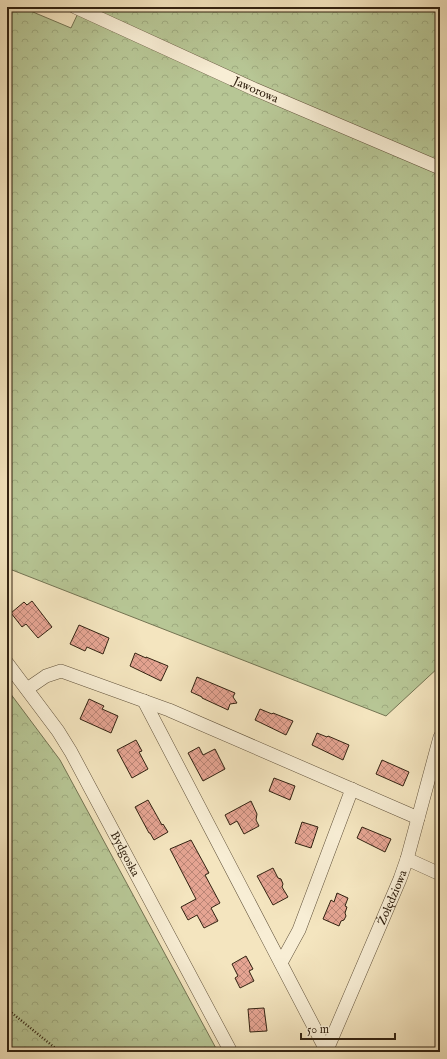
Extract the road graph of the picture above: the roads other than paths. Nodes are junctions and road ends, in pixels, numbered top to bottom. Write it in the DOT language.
graph roads {
  1 [pos="75,7"];
  2 [pos="440,168"];
  3 [pos="7,663"];
  4 [pos="27,689"];
  5 [pos="144,701"];
  6 [pos="440,737"];
  7 [pos="352,789"];
  8 [pos="418,818"];
  9 [pos="407,859"];
  10 [pos="440,874"];
  11 [pos="281,963"];
  12 [pos="326,1051"];
  13 [pos="231,1052"];
  1 -- 2 [label="street, Jaworowa"];
  3 -- 4 [label="street, Bydgoska"];
  4 -- 5 [label="street"];
  4 -- 13 [label="street, Bydgoska"];
  5 -- 7 [label="street"];
  5 -- 11 [label="street"];
  6 -- 8 [label="street, Żołędziowa"];
  7 -- 8 [label="street"];
  7 -- 11 [label="street"];
  8 -- 9 [label="street, Żołędziowa"];
  9 -- 10 [label="street"];
  9 -- 12 [label="street, Żołędziowa"];
  11 -- 12 [label="street"];
}
